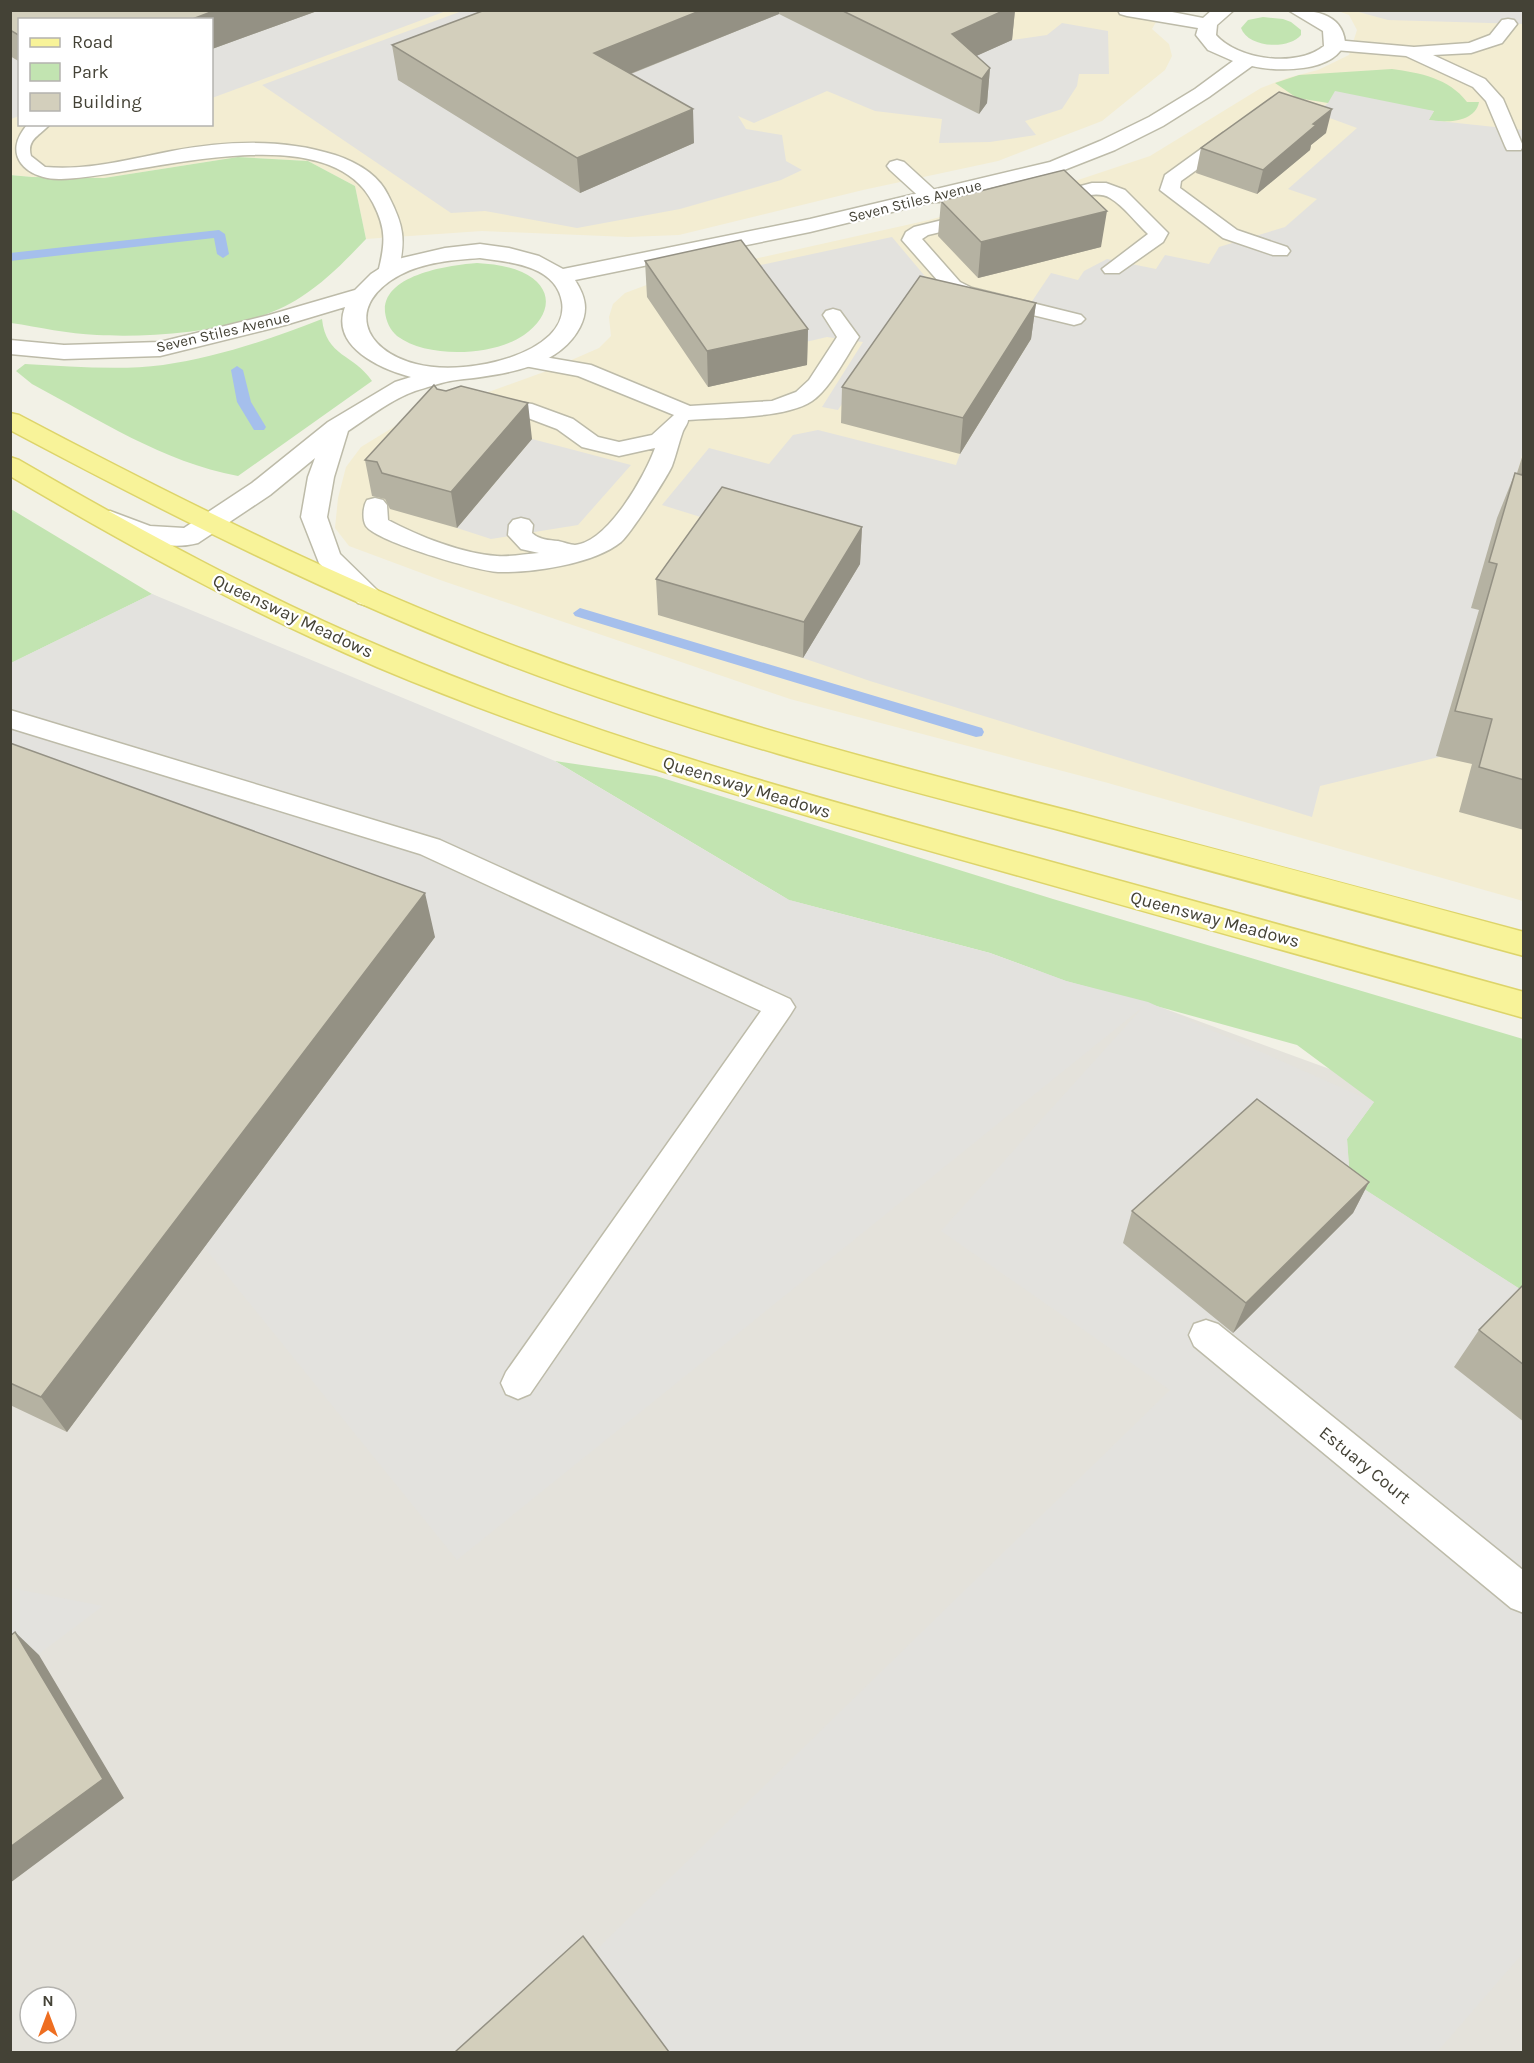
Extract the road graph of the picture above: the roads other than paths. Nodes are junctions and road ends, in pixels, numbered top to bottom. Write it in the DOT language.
graph roads {
  1 [pos="1127,10"];
  2 [pos="1225,10"];
  3 [pos="1297,10"];
  4 [pos="1207,24"];
  5 [pos="1508,24"];
  6 [pos="1335,45"];
  7 [pos="1408,51"];
  8 [pos="1246,61"];
  9 [pos="1248,124"];
  10 [pos="38,126"];
  11 [pos="1514,146"];
  12 [pos="897,166"];
  13 [pos="10,168"];
  14 [pos="40,172"];
  15 [pos="932,198"];
  16 [pos="1024,206"];
  17 [pos="1001,212"];
  18 [pos="1280,251"];
  19 [pos="1112,269"];
  20 [pos="388,273"];
  21 [pos="560,276"];
  22 [pos="361,295"];
  23 [pos="833,315"];
  24 [pos="1074,319"];
  25 [pos="10,347"];
  26 [pos="527,360"];
  27 [pos="446,374"];
  28 [pos="468,409"];
  29 [pos="10,420"];
  30 [pos="680,420"];
  31 [pos="337,427"];
  32 [pos="10,465"];
  33 [pos="375,505"];
  34 [pos="79,506"];
  35 [pos="211,523"];
  36 [pos="521,525"];
  37 [pos="588,549"];
  38 [pos="368,597"];
  39 [pos="10,719"];
  40 [pos="1524,944"];
  41 [pos="1524,1005"];
  42 [pos="1206,1335"];
  43 [pos="518,1383"];
  44 [pos="1524,1595"];
  1 -- 4 [label="street"];
  2 -- 4 [label="street"];
  3 -- 6 [label="street"];
  4 -- 8 [label="street"];
  5 -- 7 [label="lane"];
  6 -- 7 [label="lane"];
  6 -- 8 [label="street"];
  7 -- 11 [label="lane"];
  8 -- 15 [label="street, Seven Stiles Avenue"];
  9 -- 18 [label="lane"];
  10 -- 14 [label="lane"];
  12 -- 15 [label="lane"];
  13 -- 14 [label="lane"];
  14 -- 20 [label="lane"];
  15 -- 21 [label="street, Seven Stiles Avenue"];
  16 -- 19 [label="lane"];
  17 -- 24 [label="lane"];
  20 -- 21 [label="street, Seven Stiles Avenue"];
  20 -- 22 [label="street, Seven Stiles Avenue"];
  21 -- 26 [label="street"];
  22 -- 25 [label="street, Seven Stiles Avenue"];
  22 -- 27 [label="street"];
  23 -- 30 [label="lane"];
  26 -- 27 [label="street"];
  26 -- 30 [label="lane"];
  27 -- 31 [label="street"];
  28 -- 30 [label="lane"];
  29 -- 35 [label="main road"];
  30 -- 37 [label="lane"];
  31 -- 35 [label="street"];
  31 -- 38 [label="street"];
  32 -- 34 [label="main road, Queensway Meadows"];
  33 -- 37 [label="lane"];
  34 -- 35 [label="street"];
  34 -- 41 [label="main road, Queensway Meadows"];
  35 -- 38 [label="main road"];
  36 -- 37 [label="lane"];
  38 -- 40 [label="main road"];
  39 -- 43 [label="lane"];
  42 -- 44 [label="lane, Estuary Court"];
}
